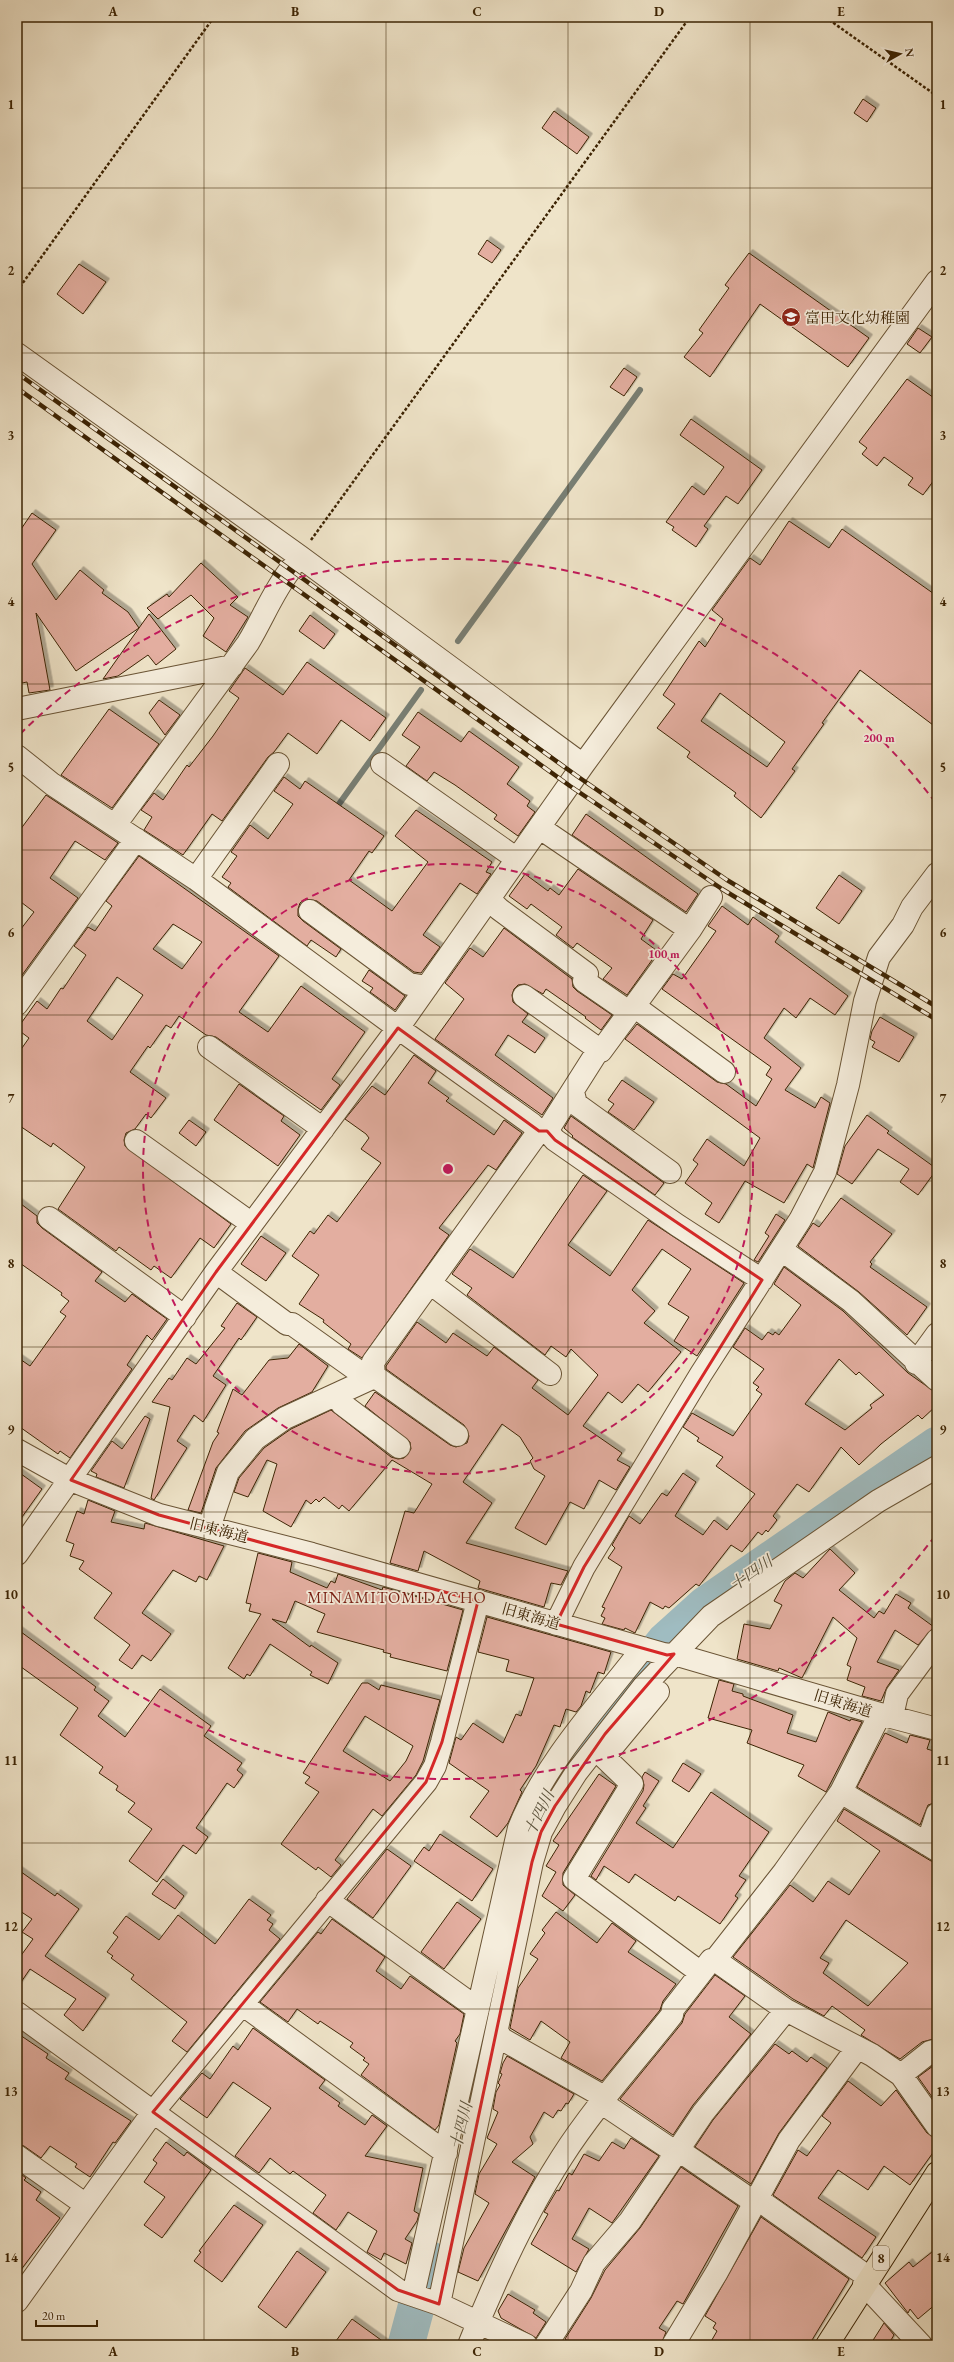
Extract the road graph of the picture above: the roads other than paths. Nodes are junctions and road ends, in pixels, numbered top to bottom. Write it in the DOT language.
graph roads {
  1 [pos="937,281"];
  2 [pos="17,354"];
  3 [pos="295,563"];
  4 [pos="232,666"];
  5 [pos="17,709"];
  6 [pos="17,756"];
  7 [pos="278,764"];
  8 [pos="382,764"];
  9 [pos="583,765"];
  10 [pos="115,824"];
  11 [pos="540,828"];
  12 [pos="136,839"];
  13 [pos="517,859"];
  14 [pos="937,874"];
  15 [pos="196,879"];
  16 [pos="711,897"];
  17 [pos="489,899"];
  18 [pos="310,911"];
  19 [pos="690,930"];
  20 [pos="427,988"];
  21 [pos="524,996"];
  22 [pos="17,1004"];
  23 [pos="632,1009"];
  24 [pos="398,1028"];
  25 [pos="209,1047"];
  26 [pos="599,1049"];
  27 [pos="724,1072"];
  28 [pos="574,1088"];
  29 [pos="323,1129"];
  30 [pos="543,1131"];
  31 [pos="136,1141"];
  32 [pos="670,1172"];
  33 [pos="49,1218"];
  34 [pos="252,1224"];
  35 [pos="782,1250"];
  36 [pos="216,1272"];
  37 [pos="762,1280"];
  38 [pos="430,1284"];
  39 [pos="185,1317"];
  40 [pos="937,1334"];
  41 [pos="916,1363"];
  42 [pos="550,1374"];
  43 [pos="374,1377"];
  44 [pos="937,1380"];
  45 [pos="336,1395"];
  46 [pos="457,1435"];
  47 [pos="399,1446"];
  48 [pos="17,1450"];
  49 [pos="937,1467"];
  50 [pos="71,1480"];
  51 [pos="208,1528"];
  52 [pos="17,1554"];
  53 [pos="478,1600"];
  54 [pos="556,1624"];
  55 [pos="937,1640"];
  56 [pos="644,1649"];
  57 [pos="674,1654"];
  58 [pos="886,1715"];
  59 [pos="937,1729"];
  60 [pos="841,1792"];
  61 [pos="937,1814"];
  62 [pos="932,1847"];
  63 [pos="327,1900"];
  64 [pos="708,1967"];
  65 [pos="242,2004"];
  66 [pos="478,2010"];
  67 [pos="786,2010"];
  68 [pos="17,2013"];
  69 [pos="498,2033"];
  70 [pos="857,2048"];
  71 [pos="937,2050"];
  72 [pos="901,2075"];
  73 [pos="604,2100"];
  74 [pos="153,2112"];
  75 [pos="937,2126"];
  76 [pos="676,2151"];
  77 [pos="446,2153"];
  78 [pos="17,2156"];
  79 [pos="937,2173"];
  80 [pos="755,2200"];
  81 [pos="86,2205"];
  82 [pos="866,2281"];
  83 [pos="413,2295"];
  84 [pos="18,2299"];
  85 [pos="437,2303"];
  86 [pos="479,2321"];
  87 [pos="469,2345"];
  88 [pos="526,2345"];
  89 [pos="546,2345"];
  90 [pos="673,2345"];
  91 [pos="827,2345"];
  92 [pos="921,2345"];
  1 -- 9 [label="street"];
  2 -- 3 [label="street"];
  3 -- 4 [label="street"];
  3 -- 9 [label="street"];
  4 -- 5 [label="street"];
  4 -- 10 [label="street"];
  6 -- 10 [label="street"];
  7 -- 15 [label="street"];
  8 -- 13 [label="street"];
  9 -- 11 [label="street"];
  10 -- 12 [label="street"];
  11 -- 13 [label="street"];
  11 -- 19 [label="street"];
  12 -- 15 [label="street"];
  12 -- 22 [label="street"];
  13 -- 17 [label="street"];
  14 -- 35 [label="street"];
  15 -- 24 [label="street"];
  16 -- 19 [label="street"];
  17 -- 20 [label="street"];
  17 -- 23 [label="street"];
  18 -- 20 [label="street"];
  19 -- 23 [label="street"];
  20 -- 24 [label="street"];
  21 -- 26 [label="street"];
  23 -- 26 [label="street"];
  23 -- 27 [label="street"];
  24 -- 29 [label="street"];
  24 -- 30 [label="street"];
  25 -- 29 [label="street"];
  26 -- 28 [label="street"];
  28 -- 30 [label="street"];
  28 -- 32 [label="street"];
  29 -- 34 [label="street"];
  30 -- 37 [label="street"];
  30 -- 38 [label="street"];
  31 -- 34 [label="street"];
  33 -- 39 [label="street"];
  34 -- 36 [label="street"];
  35 -- 37 [label="street"];
  35 -- 41 [label="street"];
  36 -- 39 [label="street"];
  36 -- 43 [label="street"];
  37 -- 54 [label="street"];
  38 -- 42 [label="street"];
  38 -- 43 [label="street"];
  39 -- 50 [label="street"];
  40 -- 41 [label="street"];
  41 -- 44 [label="street"];
  43 -- 45 [label="street"];
  43 -- 46 [label="street"];
  45 -- 47 [label="street"];
  45 -- 51 [label="street"];
  48 -- 50 [label="street, 旧東海道"];
  49 -- 57 [label="street"];
  50 -- 51 [label="street, 旧東海道"];
  50 -- 52 [label="street"];
  51 -- 53 [label="street, 旧東海道"];
  53 -- 54 [label="street, 旧東海道"];
  53 -- 63 [label="street"];
  54 -- 56 [label="street, 旧東海道"];
  55 -- 58 [label="street"];
  56 -- 57 [label="street, 旧東海道"];
  56 -- 66 [label="street"];
  57 -- 58 [label="street, 旧東海道"];
  57 -- 64 [label="street"];
  57 -- 69 [label="street"];
  58 -- 59 [label="street, 旧東海道"];
  58 -- 60 [label="street"];
  60 -- 62 [label="street"];
  60 -- 64 [label="street"];
  61 -- 62 [label="street"];
  63 -- 65 [label="street"];
  63 -- 66 [label="street"];
  64 -- 67 [label="street"];
  64 -- 73 [label="street"];
  65 -- 74 [label="street"];
  65 -- 77 [label="street"];
  66 -- 77 [label="street"];
  67 -- 70 [label="street"];
  67 -- 76 [label="street"];
  68 -- 74 [label="street"];
  69 -- 73 [label="street"];
  69 -- 85 [label="street"];
  70 -- 72 [label="street"];
  70 -- 80 [label="street"];
  71 -- 72 [label="street"];
  72 -- 75 [label="street"];
  73 -- 76 [label="street"];
  73 -- 86 [label="street"];
  74 -- 81 [label="street"];
  74 -- 83 [label="street"];
  76 -- 80 [label="street"];
  76 -- 89 [label="street"];
  77 -- 83 [label="street"];
  78 -- 81 [label="street"];
  79 -- 82 [label="main road, 8"];
  80 -- 82 [label="street"];
  80 -- 90 [label="street"];
  81 -- 84 [label="street"];
  82 -- 91 [label="main road, 8"];
  82 -- 92 [label="street"];
  83 -- 85 [label="street"];
  85 -- 86 [label="street"];
  86 -- 87 [label="street"];
  86 -- 88 [label="street"];
}
